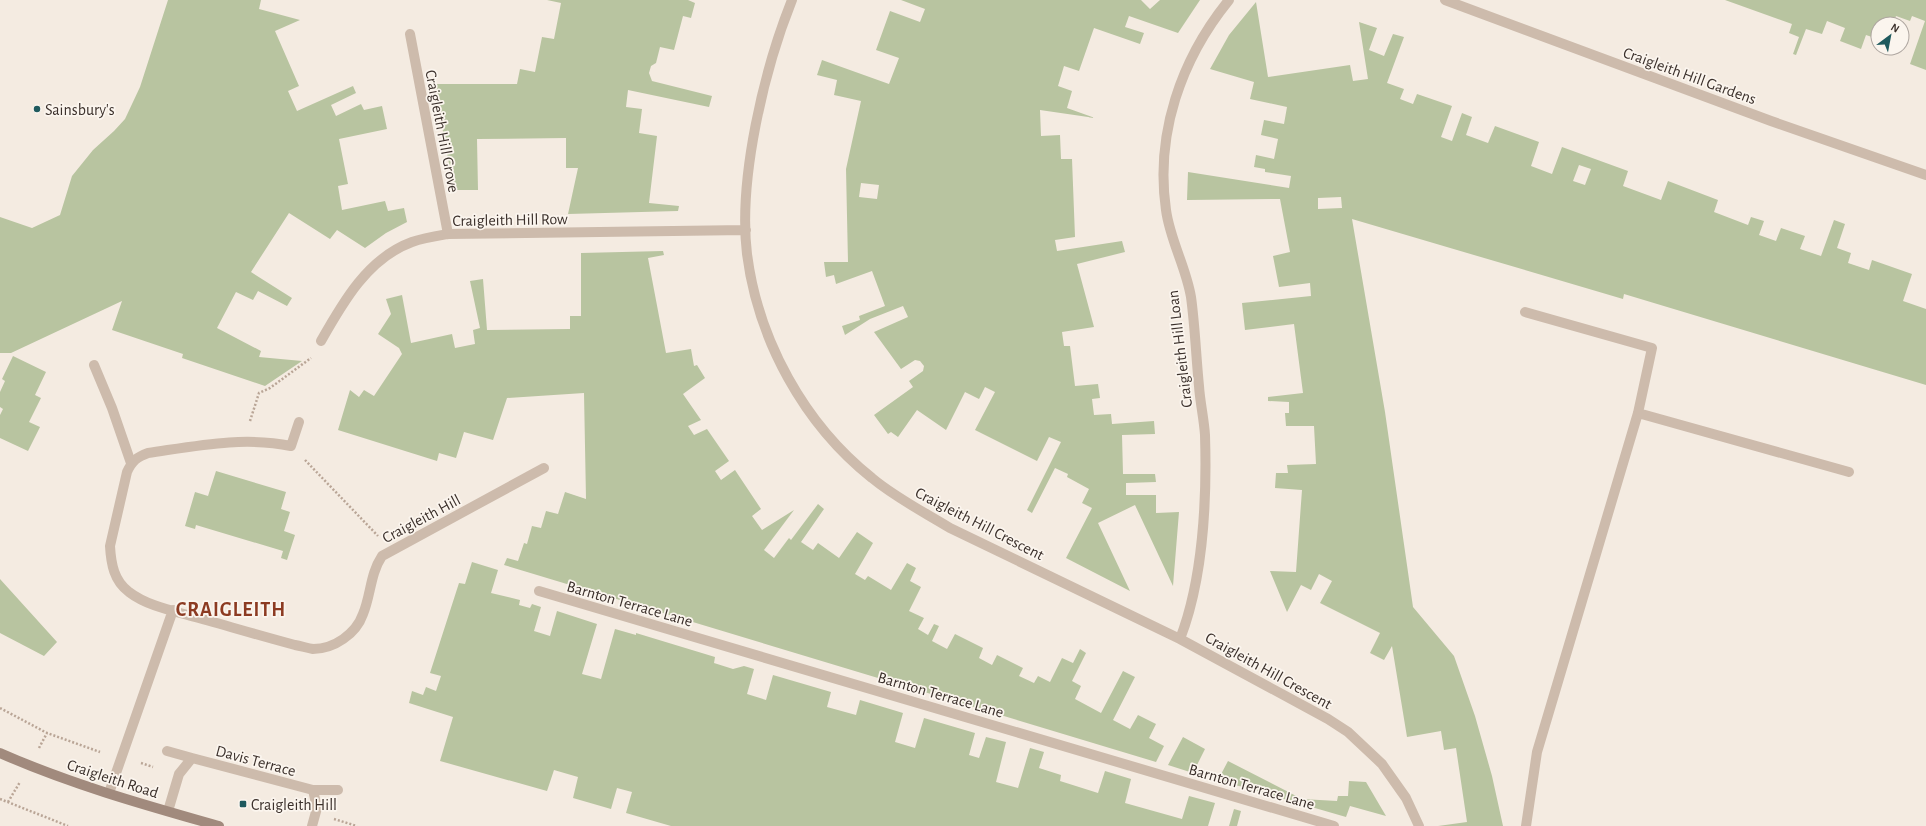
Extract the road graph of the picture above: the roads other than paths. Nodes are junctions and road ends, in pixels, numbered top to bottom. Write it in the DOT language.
graph roads {
  1 [pos="792,0"];
  2 [pos="1229,0"];
  3 [pos="1445,0"];
  4 [pos="410,34"];
  5 [pos="1926,175"];
  6 [pos="746,230"];
  7 [pos="448,234"];
  8 [pos="1525,312"];
  9 [pos="321,341"];
  10 [pos="94,365"];
  11 [pos="1638,413"];
  12 [pos="298,422"];
  13 [pos="131,463"];
  14 [pos="544,468"];
  15 [pos="1849,472"];
  16 [pos="539,591"];
  17 [pos="172,610"];
  18 [pos="1180,639"];
  19 [pos="167,751"];
  20 [pos="0,753"];
  21 [pos="192,758"];
  22 [pos="312,790"];
  23 [pos="338,790"];
  24 [pos="109,793"];
  25 [pos="168,811"];
  26 [pos="219,826"];
  27 [pos="312,826"];
  28 [pos="1334,826"];
  29 [pos="1419,826"];
  30 [pos="1526,826"];
  1 -- 6 [label="street, Craigleith Hill Crescent"];
  2 -- 18 [label="street, Craigleith Hill Loan"];
  3 -- 5 [label="street, Craigleith Hill Gardens"];
  4 -- 7 [label="street, Craigleith Hill Grove"];
  6 -- 7 [label="street, Craigleith Hill Row"];
  6 -- 18 [label="street, Craigleith Hill Crescent"];
  7 -- 9 [label="street, Craigleith Hill Row"];
  8 -- 11 [label="street"];
  10 -- 13 [label="street"];
  11 -- 15 [label="street"];
  11 -- 30 [label="street"];
  12 -- 13 [label="street"];
  13 -- 17 [label="street, Craigleith Hill"];
  14 -- 17 [label="street, Craigleith Hill"];
  16 -- 28 [label="street, Barnton Terrace Lane"];
  17 -- 24 [label="street"];
  18 -- 29 [label="street, Craigleith Hill Crescent"];
  19 -- 21 [label="street, Davis Terrace"];
  20 -- 24 [label="main road, Craigleith Road"];
  21 -- 22 [label="street, Davis Terrace"];
  21 -- 25 [label="street, Davis Terrace"];
  22 -- 23 [label="street, Davis Terrace"];
  22 -- 27 [label="street, Davis Terrace"];
  24 -- 25 [label="main road, Craigleith Road"];
  25 -- 26 [label="main road, Craigleith Road"];
}
